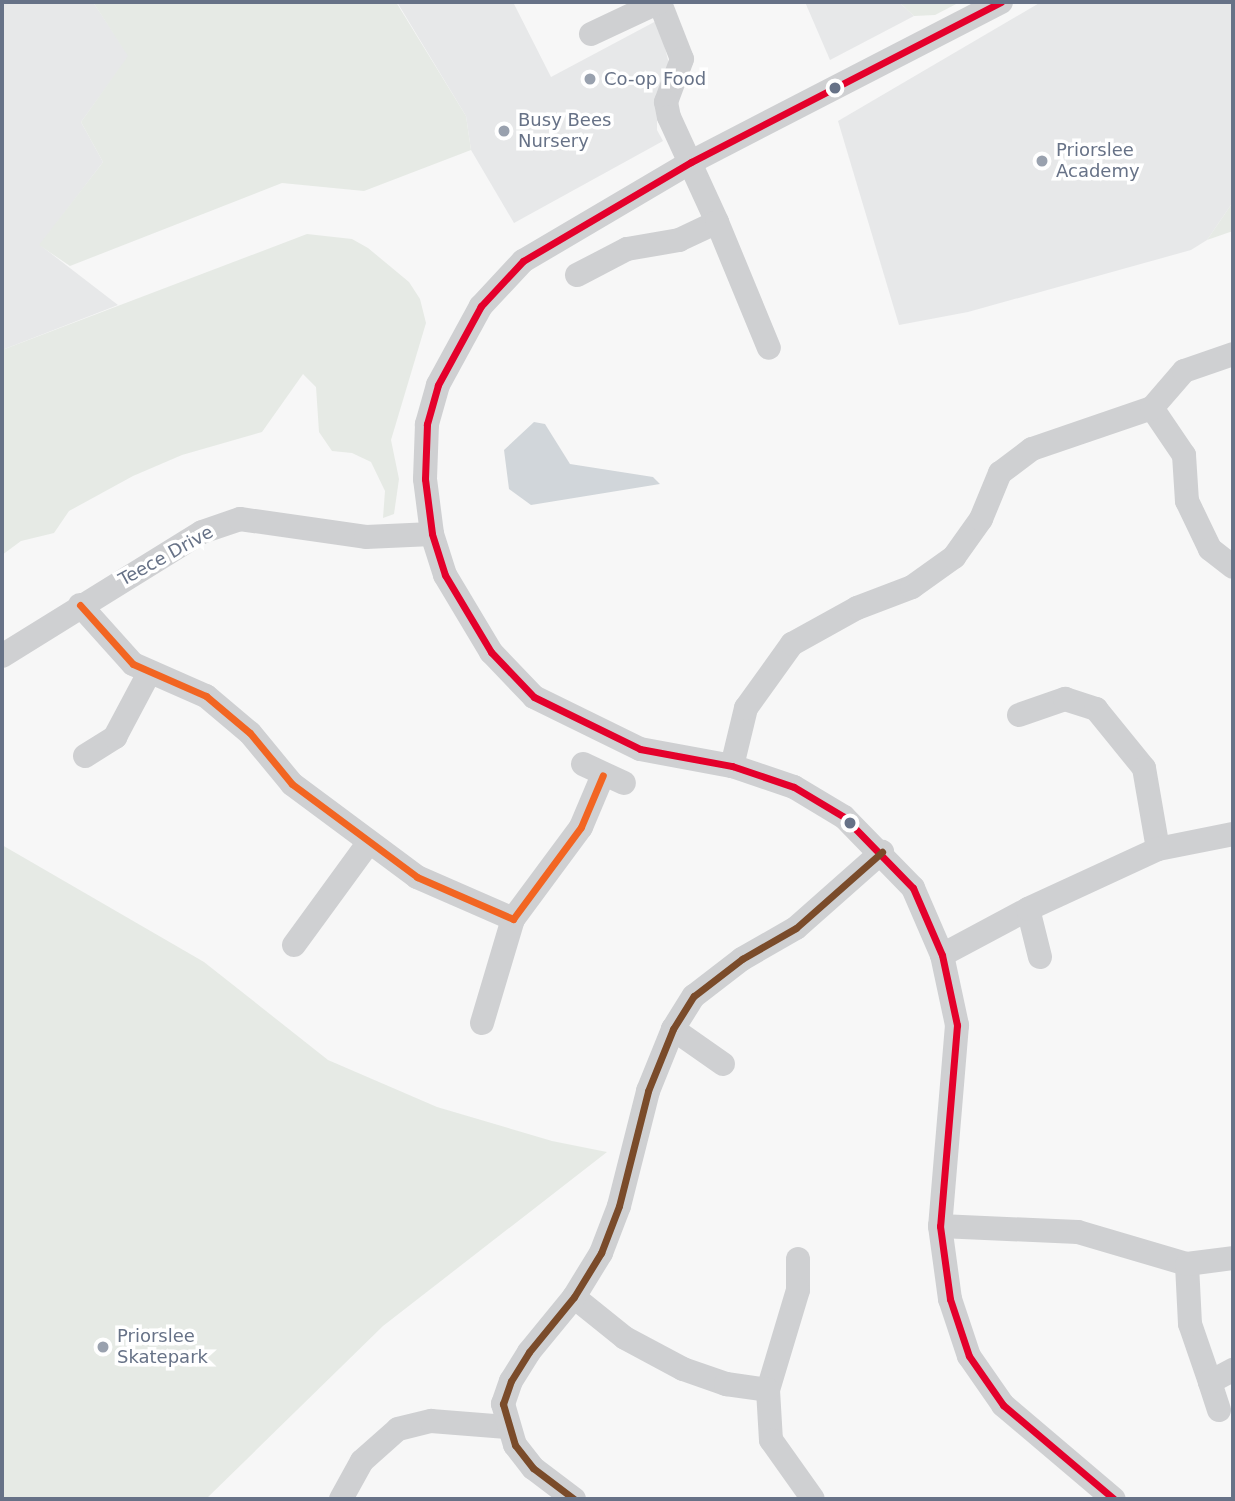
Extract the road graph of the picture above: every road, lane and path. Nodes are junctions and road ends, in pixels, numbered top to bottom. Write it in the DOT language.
graph roads {
  1 [pos="1000,2"];
  2 [pos="660,3"];
  3 [pos="591,34"];
  4 [pos="691,162"];
  5 [pos="717,222"];
  6 [pos="577,275"];
  7 [pos="769,348"];
  8 [pos="1233,354"];
  9 [pos="1152,408"];
  10 [pos="432,534"];
  11 [pos="1233,567"];
  12 [pos="80,605"];
  13 [pos="2,656"];
  14 [pos="149,673"];
  15 [pos="1019,715"];
  16 [pos="85,756"];
  17 [pos="732,766"];
  18 [pos="603,774"];
  19 [pos="1233,834"];
  20 [pos="369,842"];
  21 [pos="1158,849"];
  22 [pos="882,852"];
  23 [pos="1028,909"];
  24 [pos="513,919"];
  25 [pos="294,945"];
  26 [pos="943,955"];
  27 [pos="1040,957"];
  28 [pos="482,1023"];
  29 [pos="673,1029"];
  30 [pos="723,1064"];
  31 [pos="940,1226"];
  32 [pos="1233,1258"];
  33 [pos="798,1259"];
  34 [pos="1187,1264"];
  35 [pos="575,1297"];
  36 [pos="1233,1370"];
  37 [pos="1210,1382"];
  38 [pos="768,1390"];
  39 [pos="1219,1409"];
  40 [pos="507,1427"];
  41 [pos="341,1499"];
  42 [pos="574,1499"];
  43 [pos="813,1499"];
  44 [pos="1114,1499"];
  1 -- 4 [label="street"];
  2 -- 3 [label="street"];
  2 -- 4 [label="street"];
  4 -- 5 [label="street"];
  4 -- 10 [label="street"];
  5 -- 6 [label="street"];
  5 -- 7 [label="street"];
  8 -- 9 [label="street"];
  9 -- 11 [label="street"];
  9 -- 17 [label="street"];
  10 -- 12 [label="street, Teece Drive"];
  10 -- 17 [label="street"];
  12 -- 13 [label="street, Teece Drive"];
  12 -- 14 [label="street"];
  14 -- 16 [label="street"];
  14 -- 20 [label="street"];
  15 -- 21 [label="street"];
  17 -- 22 [label="street"];
  18 -- 24 [label="street"];
  19 -- 21 [label="street"];
  20 -- 24 [label="street"];
  20 -- 25 [label="street"];
  21 -- 23 [label="street"];
  22 -- 26 [label="street"];
  22 -- 29 [label="street"];
  23 -- 26 [label="street"];
  23 -- 27 [label="street"];
  24 -- 28 [label="street"];
  26 -- 31 [label="street"];
  29 -- 30 [label="street"];
  29 -- 35 [label="street"];
  31 -- 34 [label="street"];
  31 -- 44 [label="street"];
  32 -- 34 [label="street"];
  33 -- 38 [label="street"];
  34 -- 37 [label="street"];
  35 -- 38 [label="street"];
  35 -- 40 [label="street"];
  36 -- 37 [label="street"];
  37 -- 39 [label="street"];
  38 -- 43 [label="street"];
  40 -- 41 [label="street"];
  40 -- 42 [label="street"];
}
